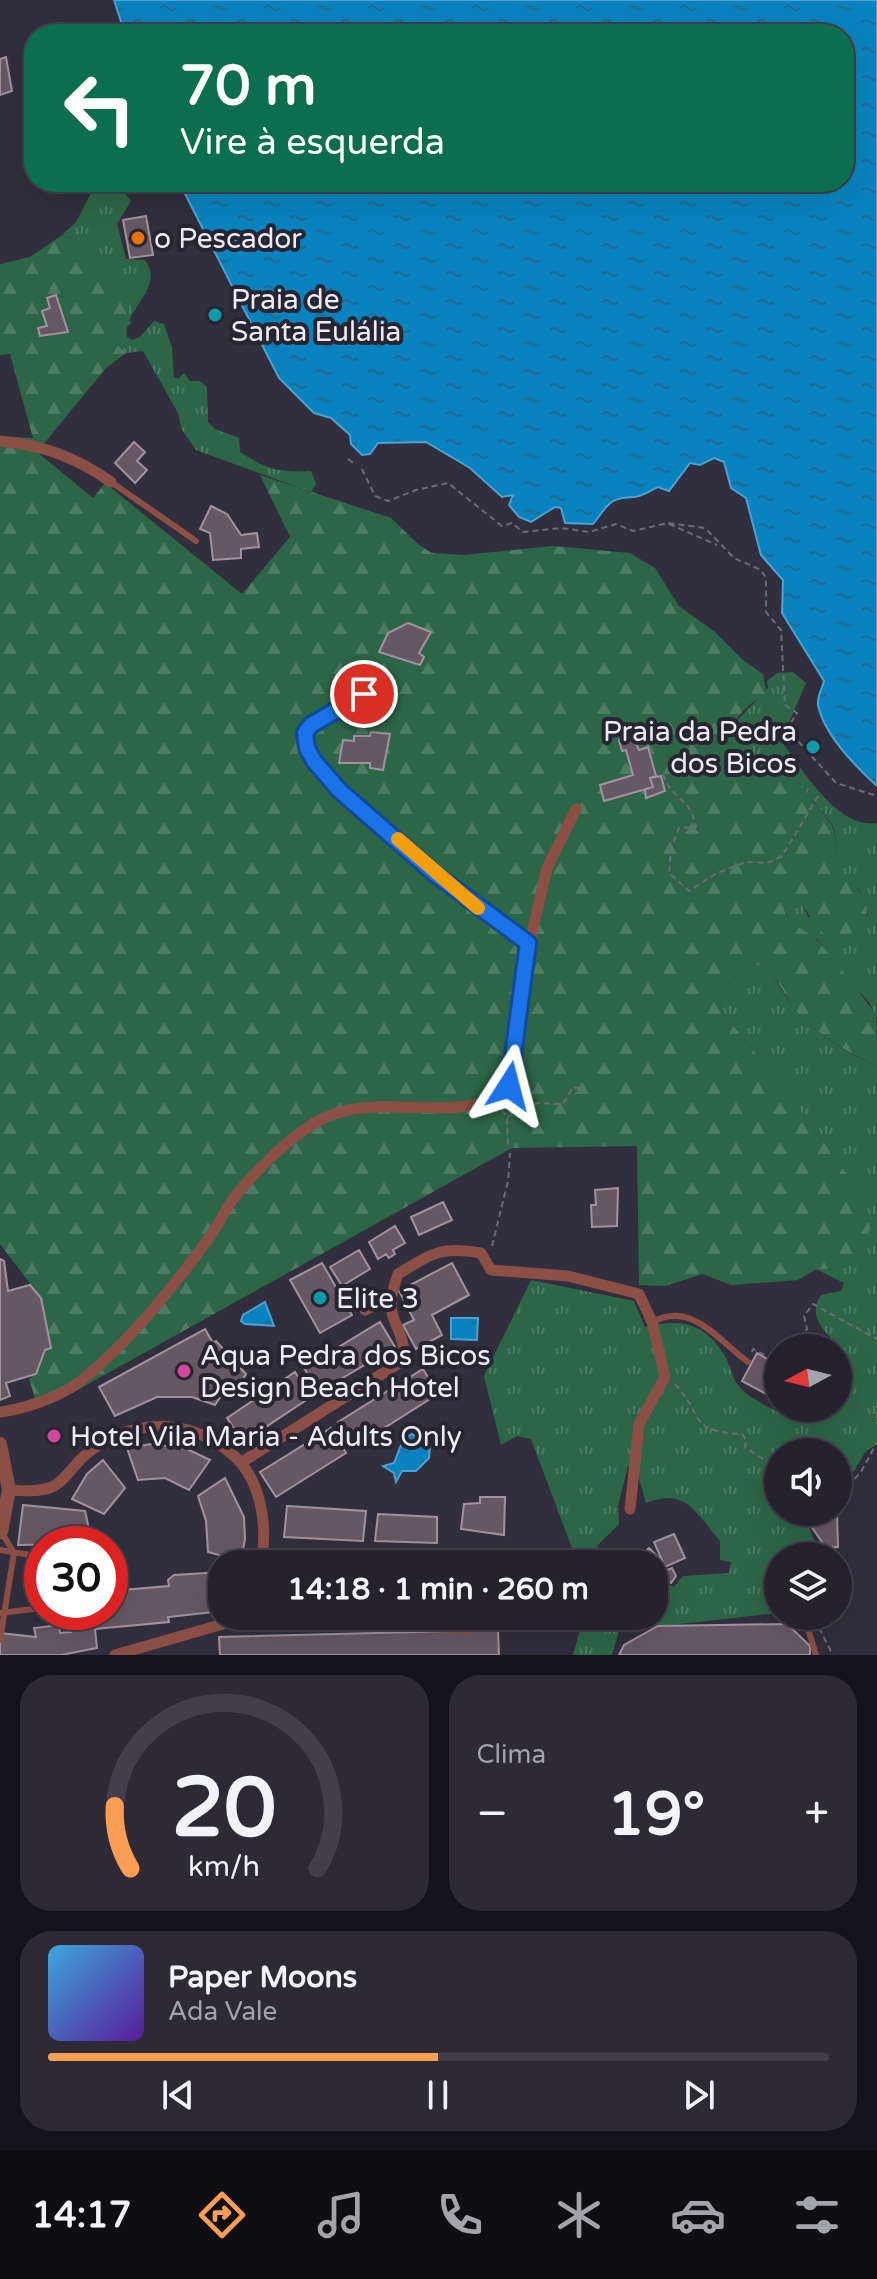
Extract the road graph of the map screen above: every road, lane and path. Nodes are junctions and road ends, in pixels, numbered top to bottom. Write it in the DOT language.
graph roads {
  1 [pos="0,441"];
  2 [pos="348,459"];
  3 [pos="356,465"];
  4 [pos="362,469"];
  5 [pos="111,482"];
  6 [pos="668,523"];
  7 [pos="196,541"];
  8 [pos="720,547"];
  9 [pos="364,694"];
  10 [pos="663,774"];
  11 [pos="820,793"];
  12 [pos="877,796"];
  13 [pos="576,809"];
  14 [pos="528,943"];
  15 [pos="579,1088"];
  16 [pos="495,1099"];
  17 [pos="507,1117"];
  18 [pos="508,1147"];
  19 [pos="510,1153"];
  20 [pos="481,1253"];
  21 [pos="389,1299"];
  22 [pos="365,1310"];
  23 [pos="652,1322"];
  24 [pos="804,1334"];
  25 [pos="877,1339"];
  26 [pos="764,1355"];
  27 [pos="748,1362"];
  28 [pos="678,1386"];
  29 [pos="877,1402"];
  30 [pos="0,1412"];
  31 [pos="877,1424"];
  32 [pos="877,1442"];
  33 [pos="0,1444"];
  34 [pos="764,1460"];
  35 [pos="242,1462"];
  36 [pos="852,1481"];
  37 [pos="4,1484"];
  38 [pos="630,1509"];
  39 [pos="0,1534"];
  40 [pos="0,1550"];
  41 [pos="262,1550"];
  42 [pos="14,1553"];
  43 [pos="24,1554"];
  44 [pos="24,1610"];
  45 [pos="2,1613"];
  46 [pos="208,1629"];
  47 [pos="808,1630"];
  48 [pos="820,1630"];
  49 [pos="0,1640"];
  50 [pos="115,1655"];
  51 [pos="816,1655"];
  52 [pos="833,1655"];
  1 -- 5 [label="street"];
  2 -- 3 [label="path"];
  4 -- 6 [label="path"];
  5 -- 7 [label="lane"];
  6 -- 8 [label="path"];
  6 -- 8 [label="path"];
  8 -- 12 [label="path"];
  9 -- 14 [label="street"];
  10 -- 11 [label="path"];
  13 -- 14 [label="street"];
  14 -- 16 [label="street"];
  15 -- 17 [label="path"];
  16 -- 17 [label="path"];
  16 -- 30 [label="street"];
  17 -- 18 [label="path"];
  19 -- 20 [label="path"];
  20 -- 21 [label="street"];
  20 -- 23 [label="street"];
  21 -- 22 [label="street"];
  21 -- 35 [label="street"];
  23 -- 27 [label="lane"];
  23 -- 38 [label="street"];
  24 -- 25 [label="path"];
  26 -- 27 [label="path"];
  28 -- 34 [label="path"];
  29 -- 31 [label="path"];
  32 -- 36 [label="path"];
  33 -- 37 [label="street"];
  35 -- 37 [label="street"];
  35 -- 41 [label="street"];
  37 -- 39 [label="street"];
  39 -- 42 [label="lane"];
  40 -- 42 [label="lane"];
  42 -- 43 [label="lane"];
  42 -- 45 [label="lane"];
  44 -- 45 [label="lane"];
  45 -- 49 [label="lane"];
  46 -- 50 [label="street"];
  47 -- 51 [label="lane"];
  48 -- 52 [label="path"];
}
